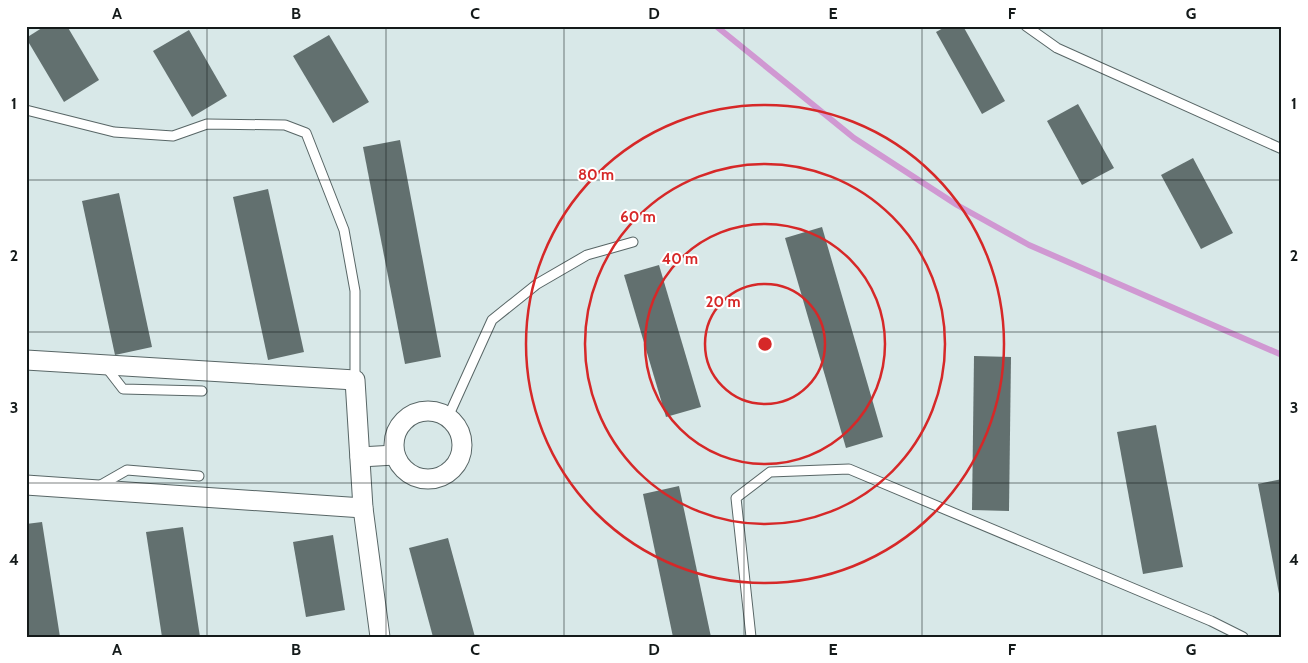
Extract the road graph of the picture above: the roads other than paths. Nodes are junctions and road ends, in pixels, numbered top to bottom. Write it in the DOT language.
graph roads {
  1 [pos="1026,26"];
  2 [pos="26,110"];
  3 [pos="1282,149"];
  4 [pos="633,242"];
  5 [pos="26,360"];
  6 [pos="104,365"];
  7 [pos="355,380"];
  8 [pos="202,391"];
  9 [pos="448,418"];
  10 [pos="395,455"];
  11 [pos="360,457"];
  12 [pos="198,476"];
  13 [pos="26,485"];
  14 [pos="93,490"];
  15 [pos="363,508"];
  16 [pos="380,637"];
  17 [pos="751,637"];
  18 [pos="1243,637"];
  1 -- 3 [label="lane"];
  2 -- 7 [label="lane"];
  4 -- 9 [label="lane"];
  5 -- 6 [label="street"];
  6 -- 7 [label="street"];
  6 -- 8 [label="lane"];
  7 -- 11 [label="street"];
  9 -- 10 [label="street"];
  9 -- 10 [label="street"];
  10 -- 11 [label="street"];
  11 -- 15 [label="street"];
  12 -- 14 [label="lane"];
  13 -- 14 [label="street"];
  14 -- 15 [label="street"];
  15 -- 16 [label="street"];
  17 -- 18 [label="lane"];
}
